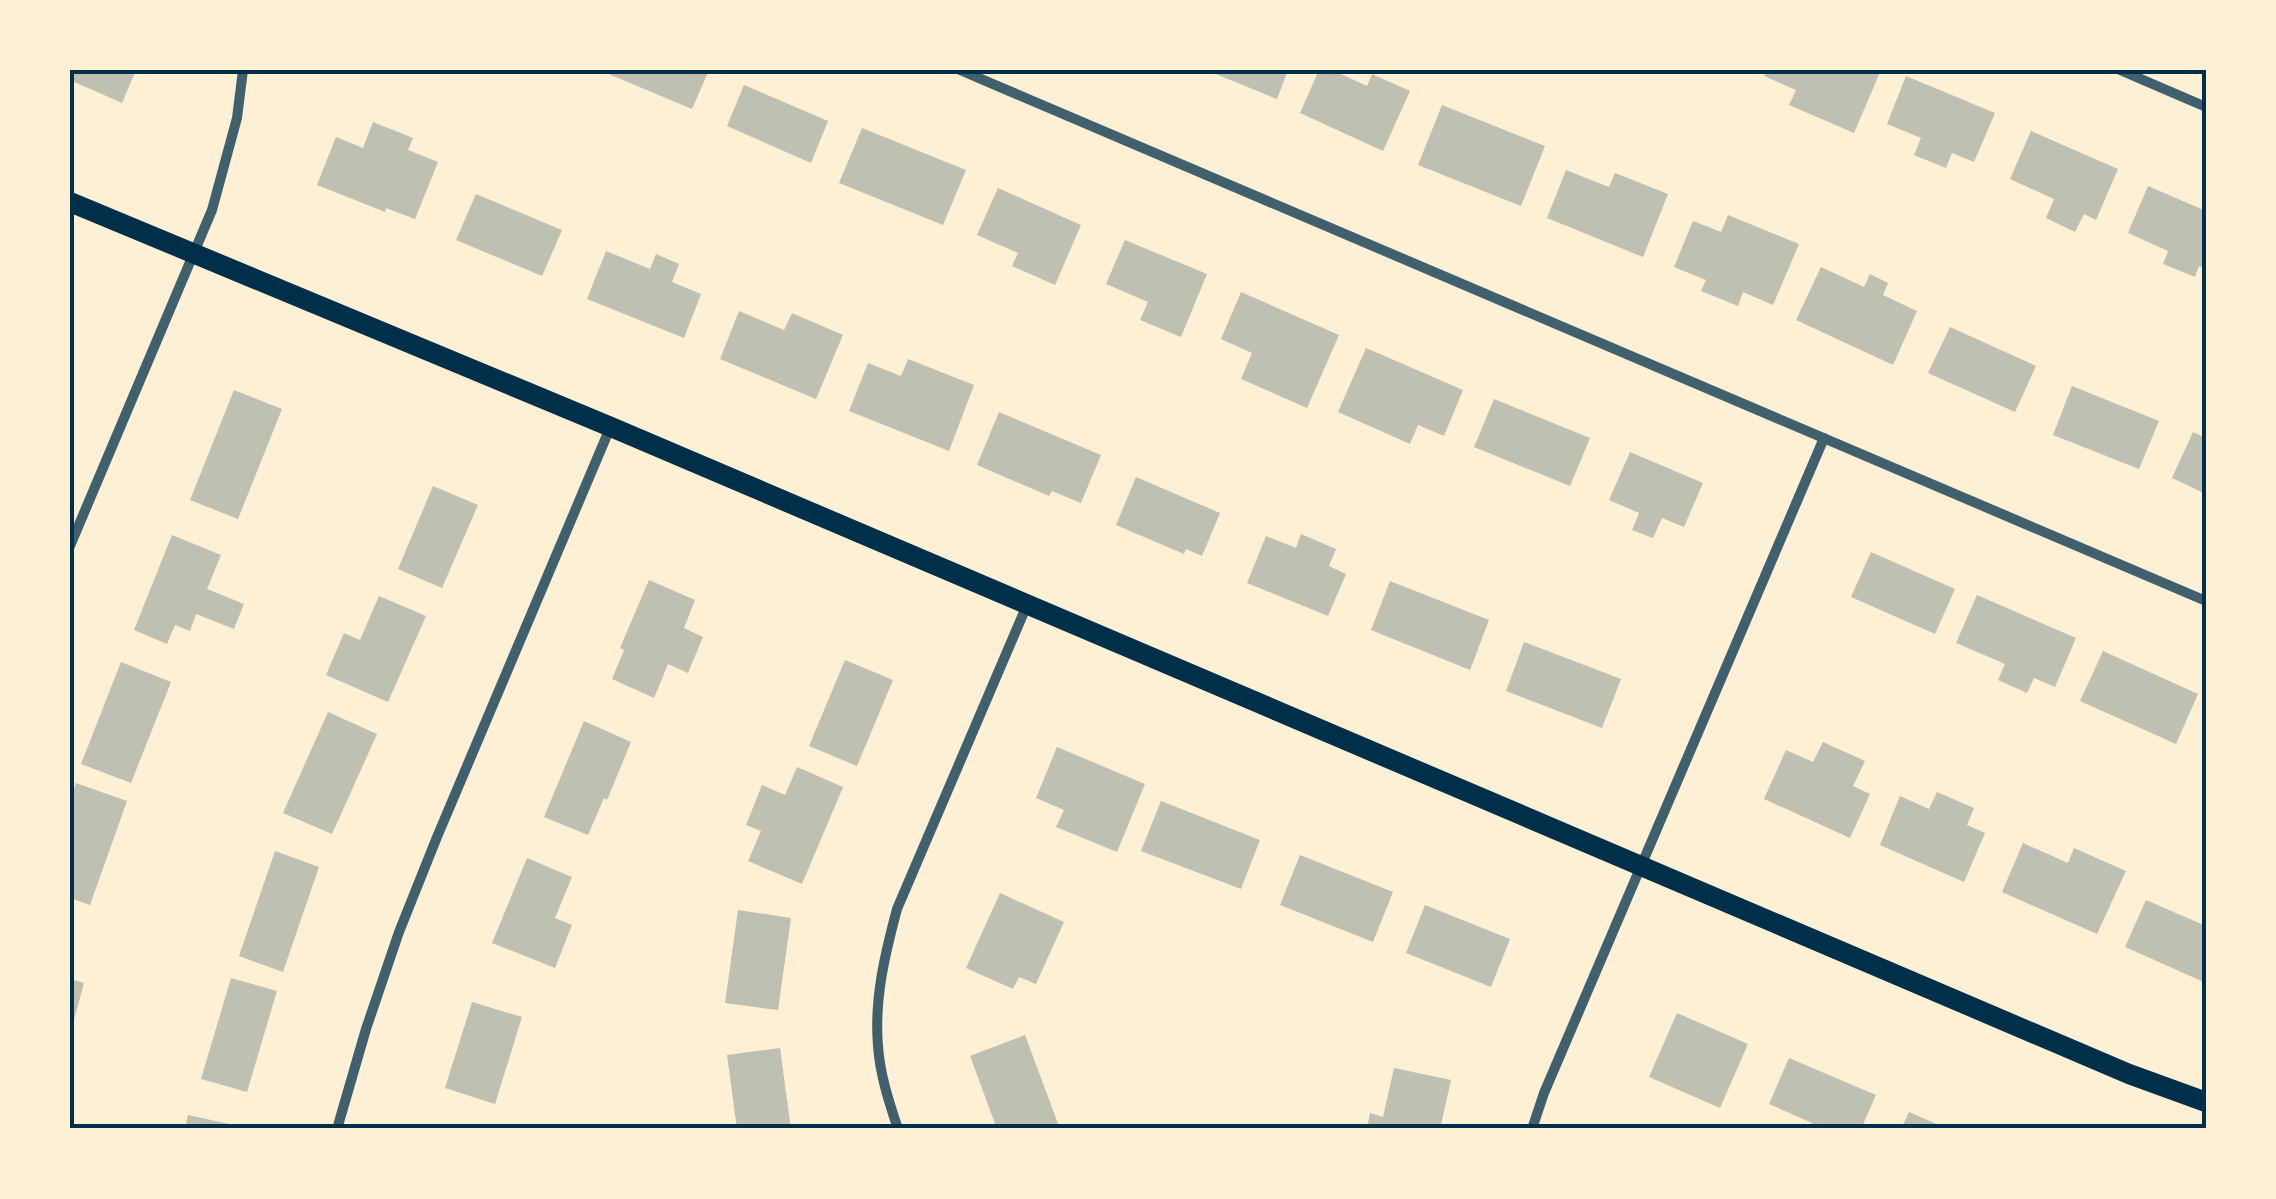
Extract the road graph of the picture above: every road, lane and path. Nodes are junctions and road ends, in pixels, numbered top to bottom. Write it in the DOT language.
graph roads {
  1 [pos="243,70"];
  2 [pos="960,70"];
  3 [pos="2120,70"];
  4 [pos="2206,106"];
  5 [pos="70,202"];
  6 [pos="193,254"];
  7 [pos="611,427"];
  8 [pos="1824,438"];
  9 [pos="70,546"];
  10 [pos="2206,600"];
  11 [pos="1027,605"];
  12 [pos="1641,868"];
  13 [pos="2206,1102"];
  14 [pos="337,1129"];
  15 [pos="898,1129"];
  16 [pos="1532,1129"];
  1 -- 6 [label="street"];
  2 -- 8 [label="street"];
  3 -- 4 [label="street"];
  5 -- 6 [label="main road"];
  6 -- 7 [label="main road"];
  6 -- 9 [label="street"];
  7 -- 11 [label="main road"];
  7 -- 14 [label="street"];
  8 -- 10 [label="street"];
  8 -- 12 [label="street"];
  11 -- 12 [label="main road"];
  11 -- 15 [label="street"];
  12 -- 13 [label="main road"];
  12 -- 16 [label="street"];
}
